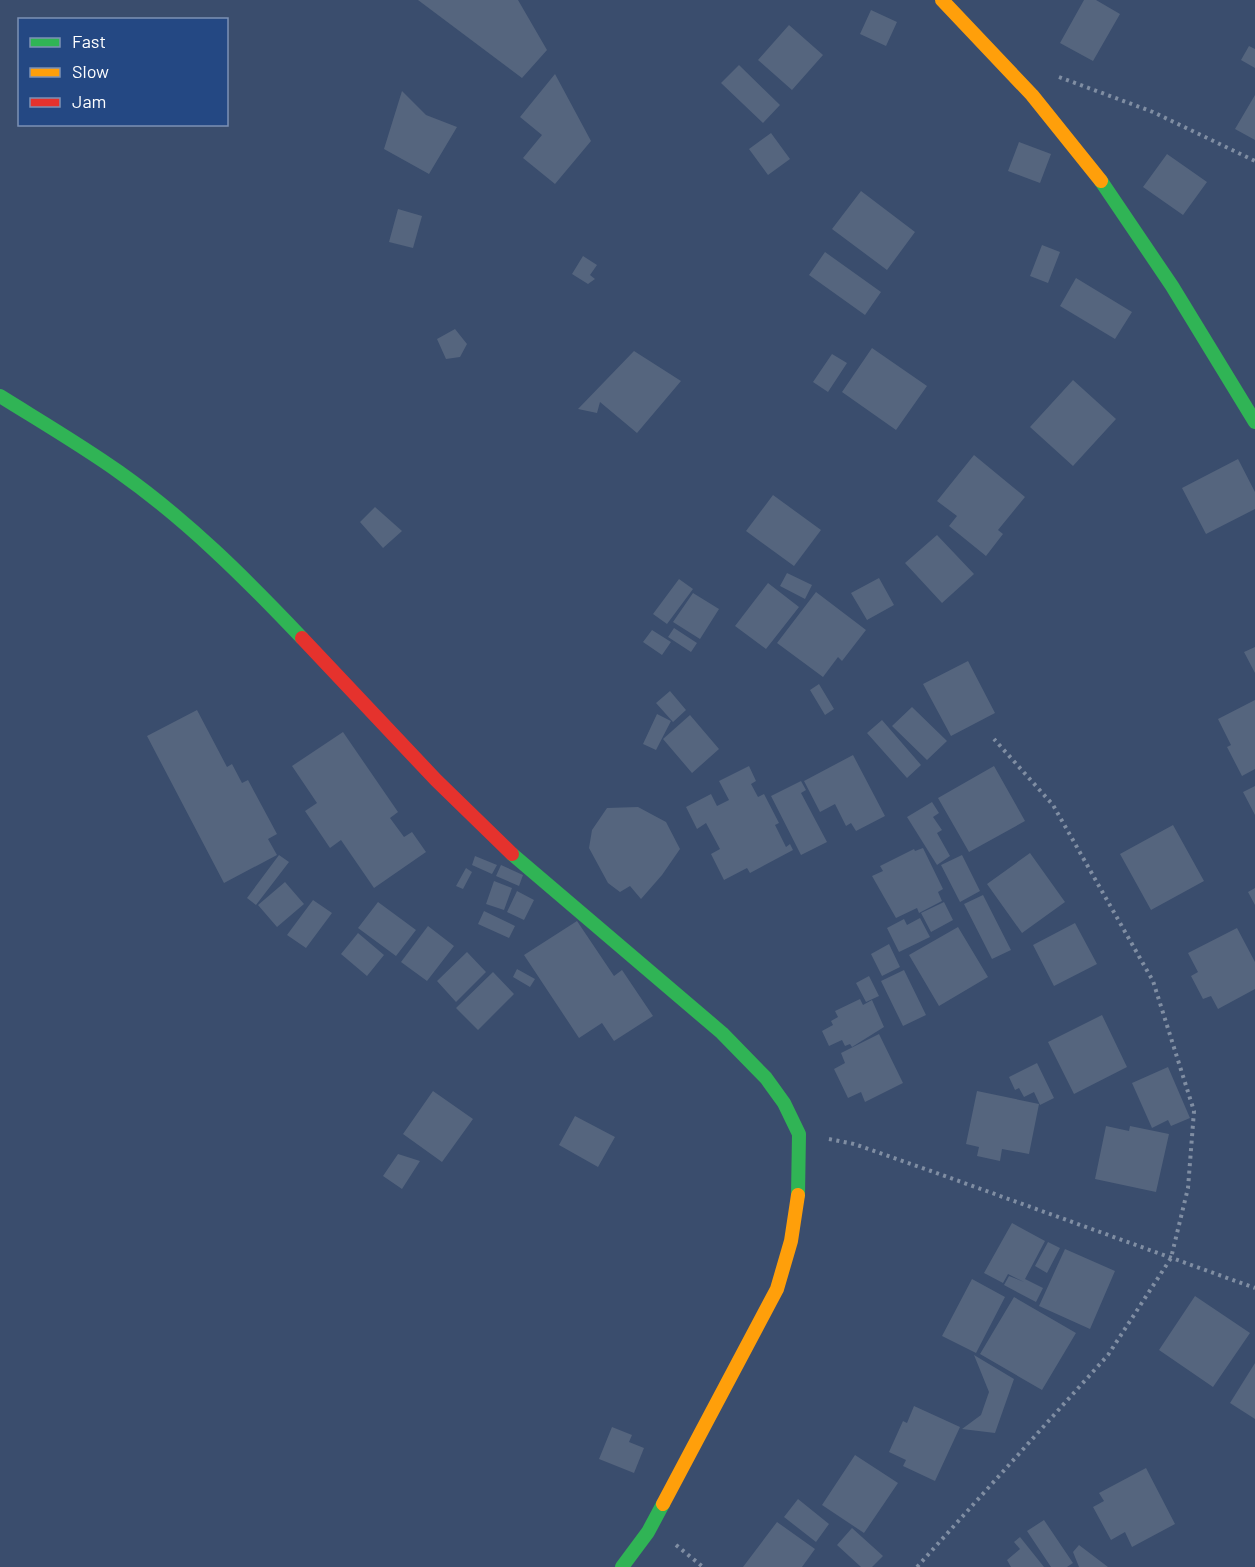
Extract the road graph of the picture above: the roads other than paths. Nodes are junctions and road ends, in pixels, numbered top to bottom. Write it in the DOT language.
graph roads {
  1 [pos="942,0"];
  2 [pos="0,396"];
  3 [pos="1255,422"];
  4 [pos="622,1567"];
  1 -- 3 [label="street"];
  2 -- 4 [label="street"];
}
